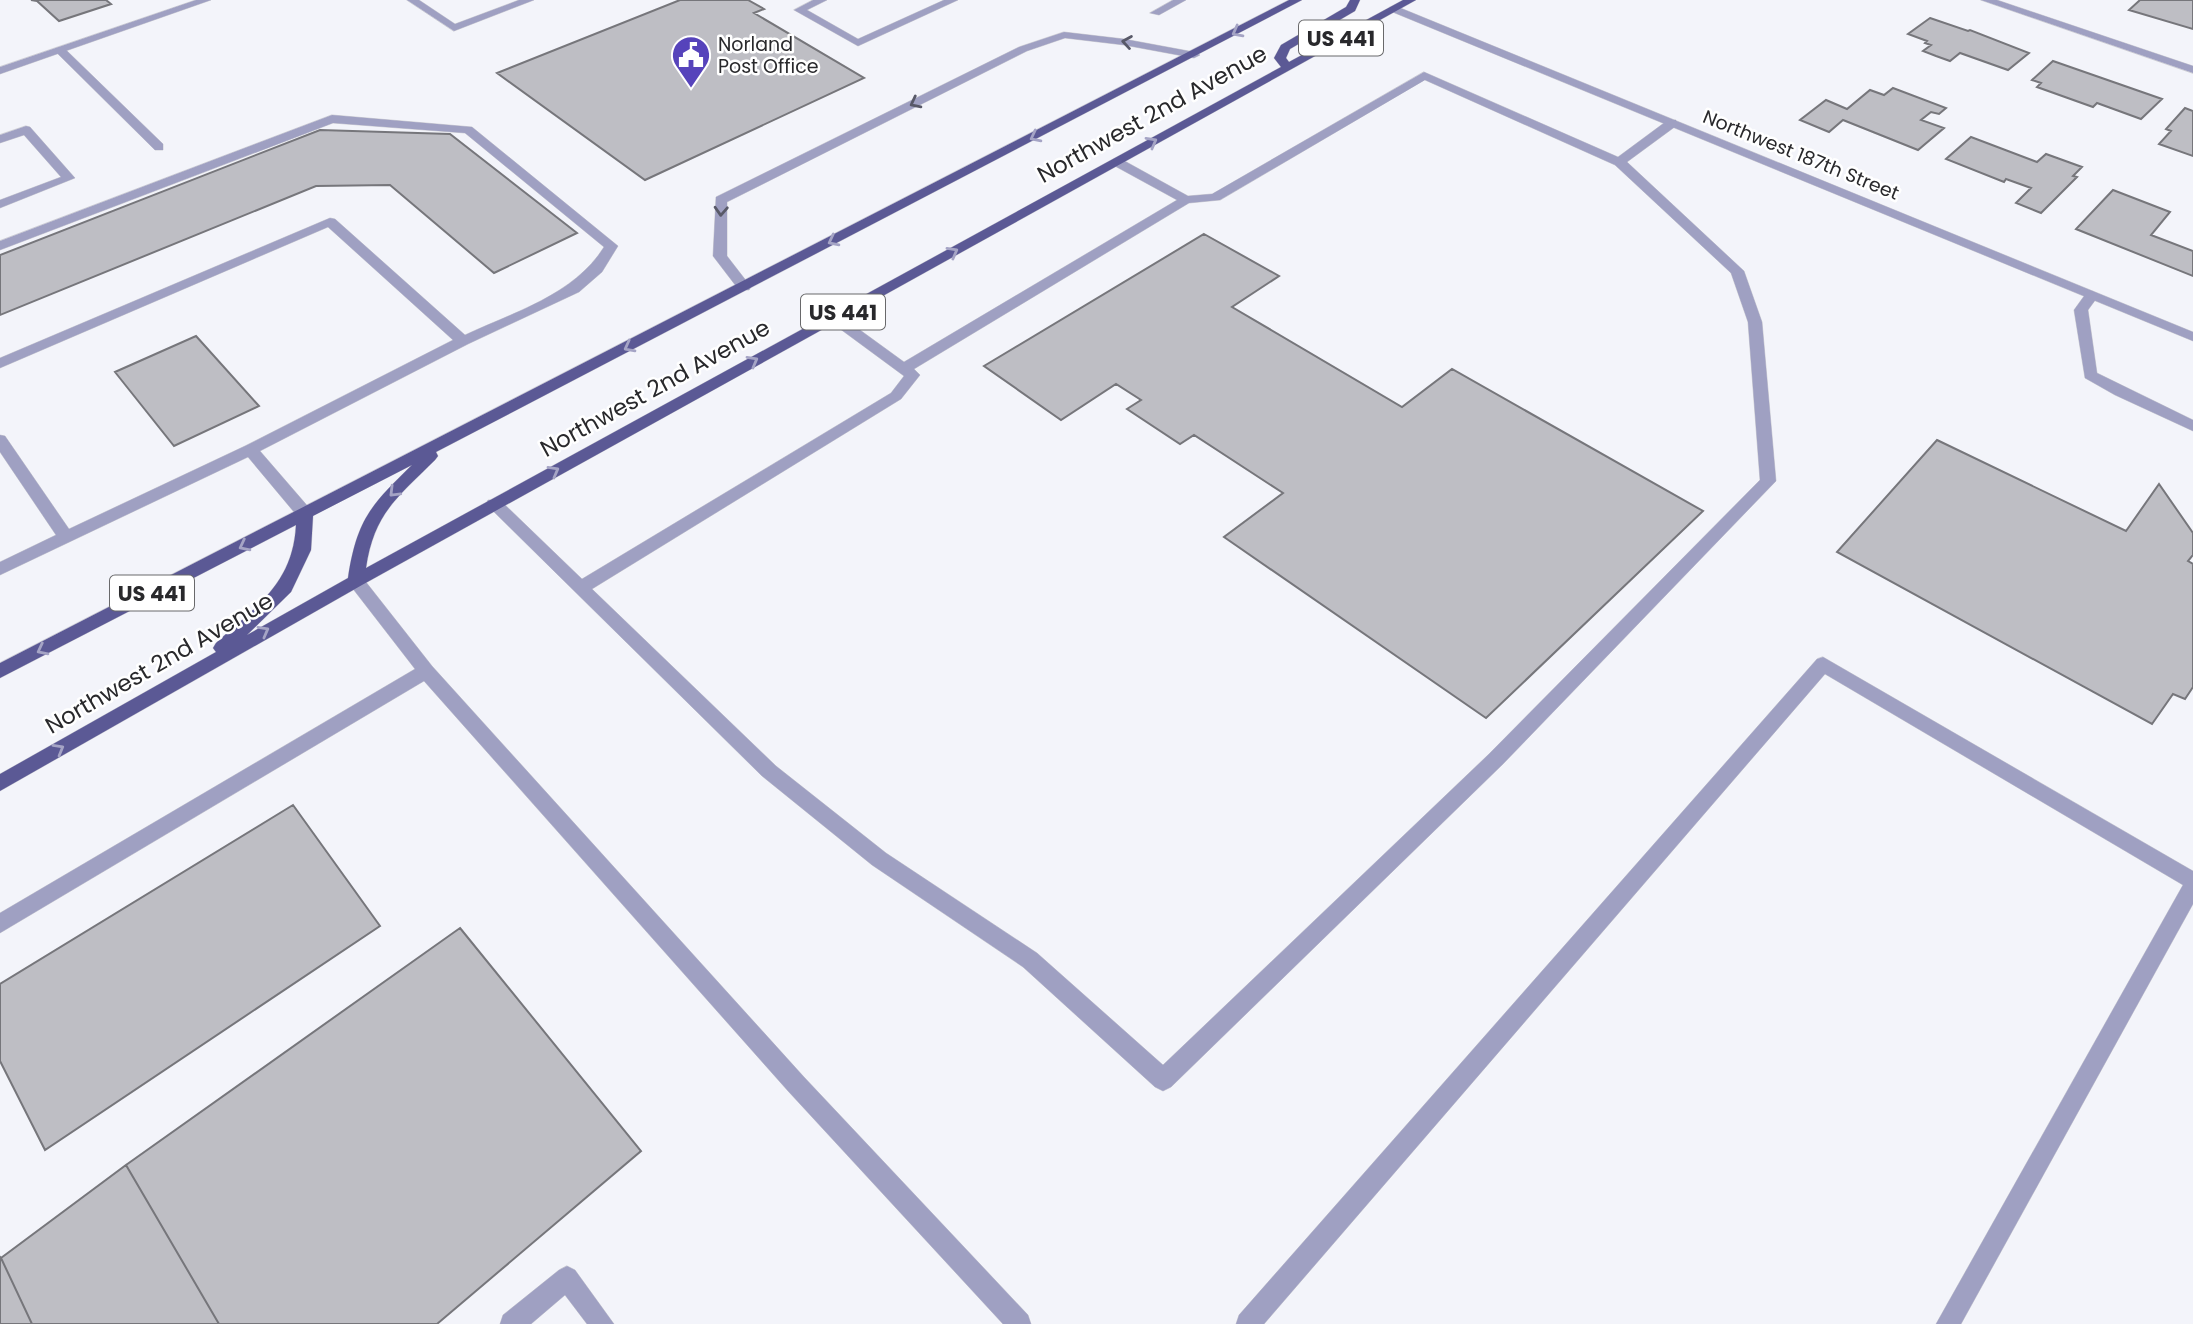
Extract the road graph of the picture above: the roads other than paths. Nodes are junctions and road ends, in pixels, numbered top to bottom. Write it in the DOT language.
graph roads {
  1 [pos="206,0"];
  2 [pos="412,0"];
  3 [pos="529,0"];
  4 [pos="822,0"];
  5 [pos="953,0"];
  6 [pos="1181,0"];
  7 [pos="1297,0"];
  8 [pos="1355,0"];
  9 [pos="1410,0"];
  10 [pos="1986,0"];
  11 [pos="1394,9"];
  12 [pos="1155,13"];
  13 [pos="60,50"];
  14 [pos="1194,55"];
  15 [pos="1288,68"];
  16 [pos="2193,70"];
  17 [pos="0,71"];
  18 [pos="1672,123"];
  19 [pos="0,139"];
  20 [pos="159,147"];
  21 [pos="1117,162"];
  22 [pos="1619,162"];
  23 [pos="1186,200"];
  24 [pos="0,204"];
  25 [pos="0,246"];
  26 [pos="744,287"];
  27 [pos="2092,295"];
  28 [pos="833,317"];
  29 [pos="2193,337"];
  30 [pos="463,341"];
  31 [pos="0,363"];
  32 [pos="904,368"];
  33 [pos="2193,426"];
  34 [pos="0,440"];
  35 [pos="443,444"];
  36 [pos="250,450"];
  37 [pos="495,504"];
  38 [pos="305,514"];
  39 [pos="66,537"];
  40 [pos="0,569"];
  41 [pos="356,581"];
  42 [pos="580,588"];
  43 [pos="205,664"];
  44 [pos="0,671"];
  45 [pos="426,671"];
  46 [pos="0,783"];
  47 [pos="2193,883"];
  48 [pos="0,925"];
  49 [pos="512,1324"];
  50 [pos="602,1324"];
  51 [pos="1019,1324"];
  52 [pos="1248,1324"];
  53 [pos="1948,1324"];
  1 -- 13 [label="street"];
  2 -- 3 [label="street"];
  4 -- 5 [label="street"];
  6 -- 12 [label="street"];
  7 -- 14 [label="main road, Northwest 2nd Avenue / US 441, one-way"];
  8 -- 15 [label="main road"];
  9 -- 11 [label="main road, Northwest 2nd Avenue / US 441"];
  10 -- 16 [label="street"];
  11 -- 15 [label="main road, Northwest 2nd Avenue / US 441"];
  11 -- 18 [label="street, Northwest 187th Street"];
  13 -- 17 [label="street"];
  13 -- 20 [label="street"];
  14 -- 26 [label="main road, Northwest 2nd Avenue / US 441, one-way"];
  14 -- 26 [label="street, one-way"];
  21 -- 15 [label="main road, Northwest 2nd Avenue / US 441, one-way"];
  18 -- 22 [label="street"];
  18 -- 27 [label="street, Northwest 187th Street"];
  19 -- 24 [label="street"];
  21 -- 23 [label="street"];
  28 -- 21 [label="main road, Northwest 2nd Avenue / US 441, one-way"];
  22 -- 23 [label="street"];
  22 -- 42 [label="street"];
  23 -- 32 [label="street"];
  25 -- 30 [label="street"];
  26 -- 35 [label="main road, Northwest 2nd Avenue / US 441, one-way"];
  27 -- 29 [label="street, Northwest 187th Street"];
  27 -- 33 [label="street"];
  28 -- 32 [label="street"];
  37 -- 28 [label="main road, Northwest 2nd Avenue / US 441, one-way"];
  30 -- 31 [label="street"];
  30 -- 36 [label="street"];
  32 -- 42 [label="street"];
  34 -- 39 [label="street"];
  35 -- 38 [label="main road, Northwest 2nd Avenue / US 441"];
  35 -- 41 [label="main road, one-way"];
  36 -- 38 [label="street"];
  36 -- 39 [label="street"];
  37 -- 41 [label="main road, Northwest 2nd Avenue / US 441"];
  37 -- 42 [label="street"];
  38 -- 43 [label="main road"];
  38 -- 44 [label="main road, Northwest 2nd Avenue / US 441, one-way"];
  39 -- 40 [label="street"];
  43 -- 41 [label="main road, Northwest 2nd Avenue / US 441, one-way"];
  41 -- 45 [label="street"];
  46 -- 43 [label="main road, Northwest 2nd Avenue / US 441, one-way"];
  45 -- 48 [label="street"];
  45 -- 51 [label="street"];
  47 -- 52 [label="street"];
  47 -- 53 [label="street"];
  49 -- 50 [label="street"];
}
